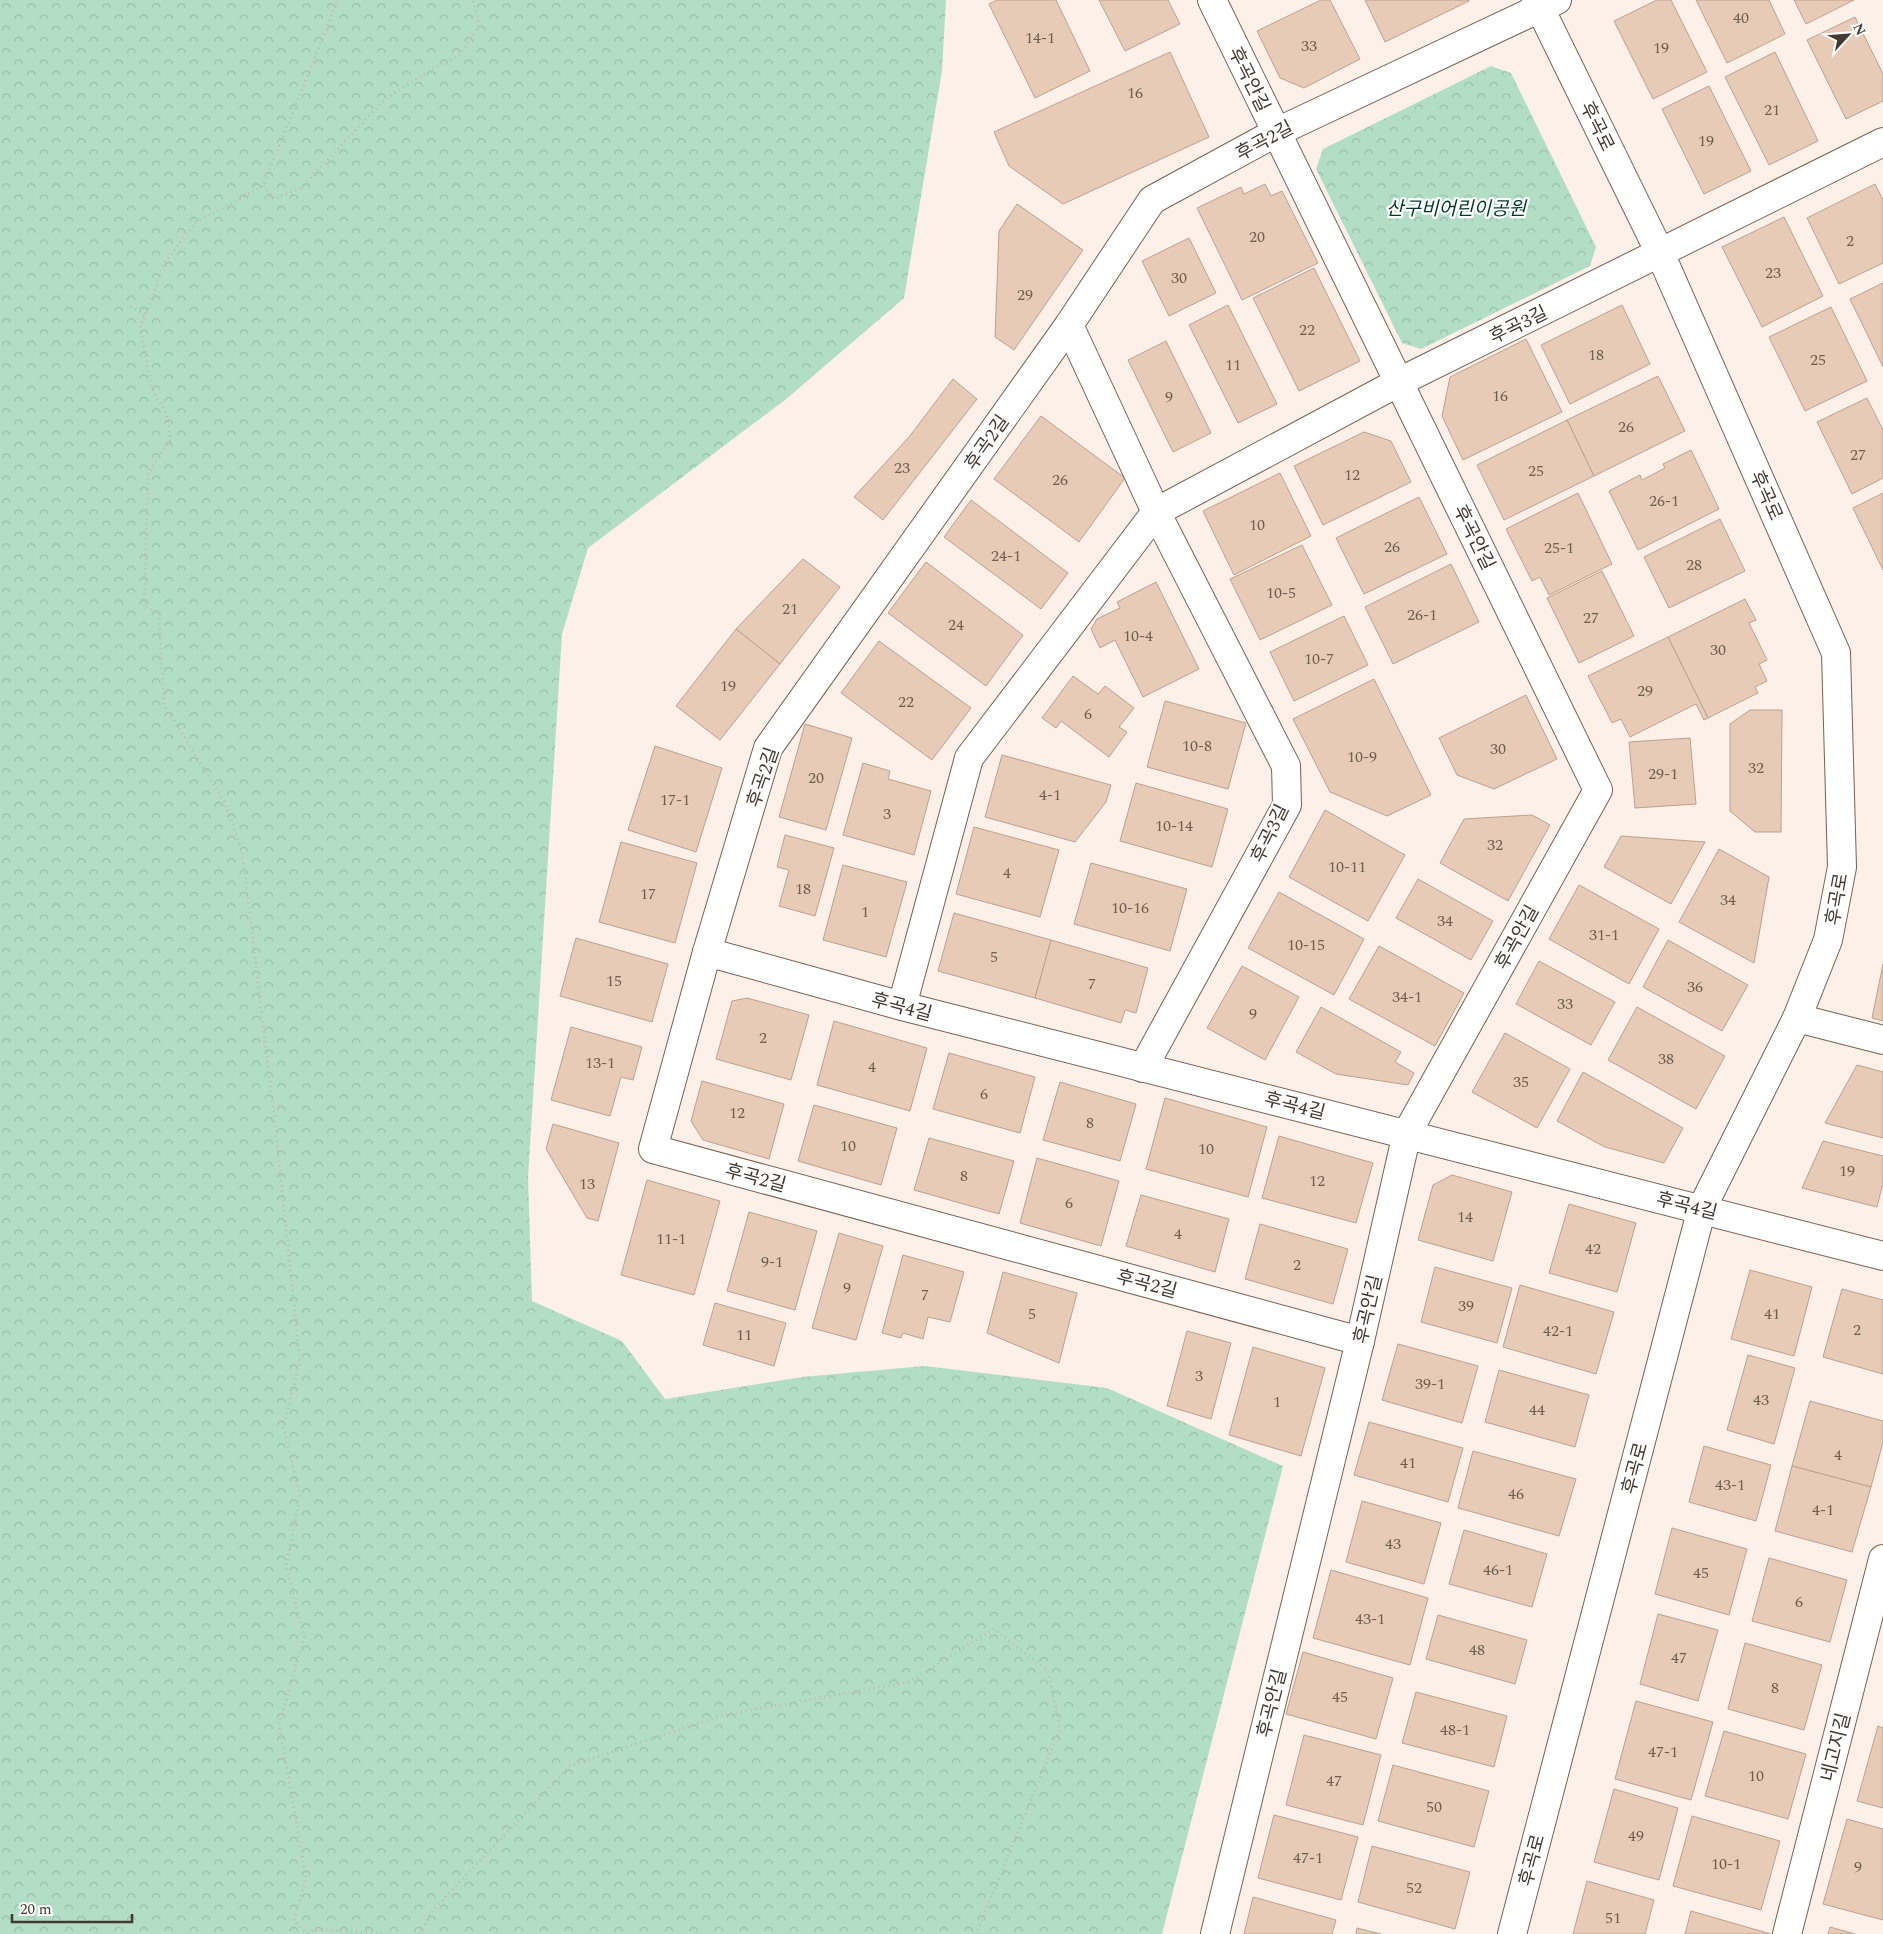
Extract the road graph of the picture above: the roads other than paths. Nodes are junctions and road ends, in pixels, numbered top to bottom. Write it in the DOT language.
graph roads {
  1 [pos="1212,0"];
  2 [pos="1544,3"];
  3 [pos="1277,132"];
  4 [pos="1883,142"];
  5 [pos="1660,253"];
  6 [pos="1069,325"];
  7 [pos="1399,382"];
  8 [pos="1156,512"];
  9 [pos="707,952"];
  10 [pos="902,1006"];
  11 [pos="1797,1018"];
  12 [pos="1883,1040"];
  13 [pos="1143,1068"];
  14 [pos="1407,1133"];
  15 [pos="1702,1208"];
  16 [pos="1883,1256"];
  17 [pos="1360,1341"];
  18 [pos="1883,1559"];
  19 [pos="1215,1934"];
  20 [pos="1512,1934"];
  21 [pos="1787,1934"];
  1 -- 3 [label="street, 후곡안길"];
  2 -- 3 [label="street, 후곡2길"];
  2 -- 5 [label="street, 후곡로"];
  3 -- 6 [label="street, 후곡2길"];
  3 -- 7 [label="street, 후곡안길"];
  4 -- 5 [label="street, 후곡3길"];
  5 -- 7 [label="street, 후곡3길"];
  5 -- 11 [label="street, 후곡로"];
  6 -- 8 [label="street"];
  6 -- 9 [label="street, 후곡2길"];
  7 -- 8 [label="street, 후곡3길"];
  7 -- 14 [label="street, 후곡안길"];
  8 -- 10 [label="street, 후곡3길"];
  8 -- 13 [label="street, 후곡3길"];
  9 -- 10 [label="street, 후곡4길"];
  9 -- 17 [label="street, 후곡2길"];
  10 -- 13 [label="street, 후곡4길"];
  11 -- 12 [label="street"];
  11 -- 15 [label="street, 후곡로"];
  13 -- 14 [label="street, 후곡4길"];
  14 -- 15 [label="street, 후곡4길"];
  14 -- 17 [label="street, 후곡안길"];
  15 -- 16 [label="street, 후곡4길"];
  15 -- 20 [label="street, 후곡로"];
  17 -- 19 [label="street, 후곡안길"];
  18 -- 21 [label="street, 네고지길"];
}
